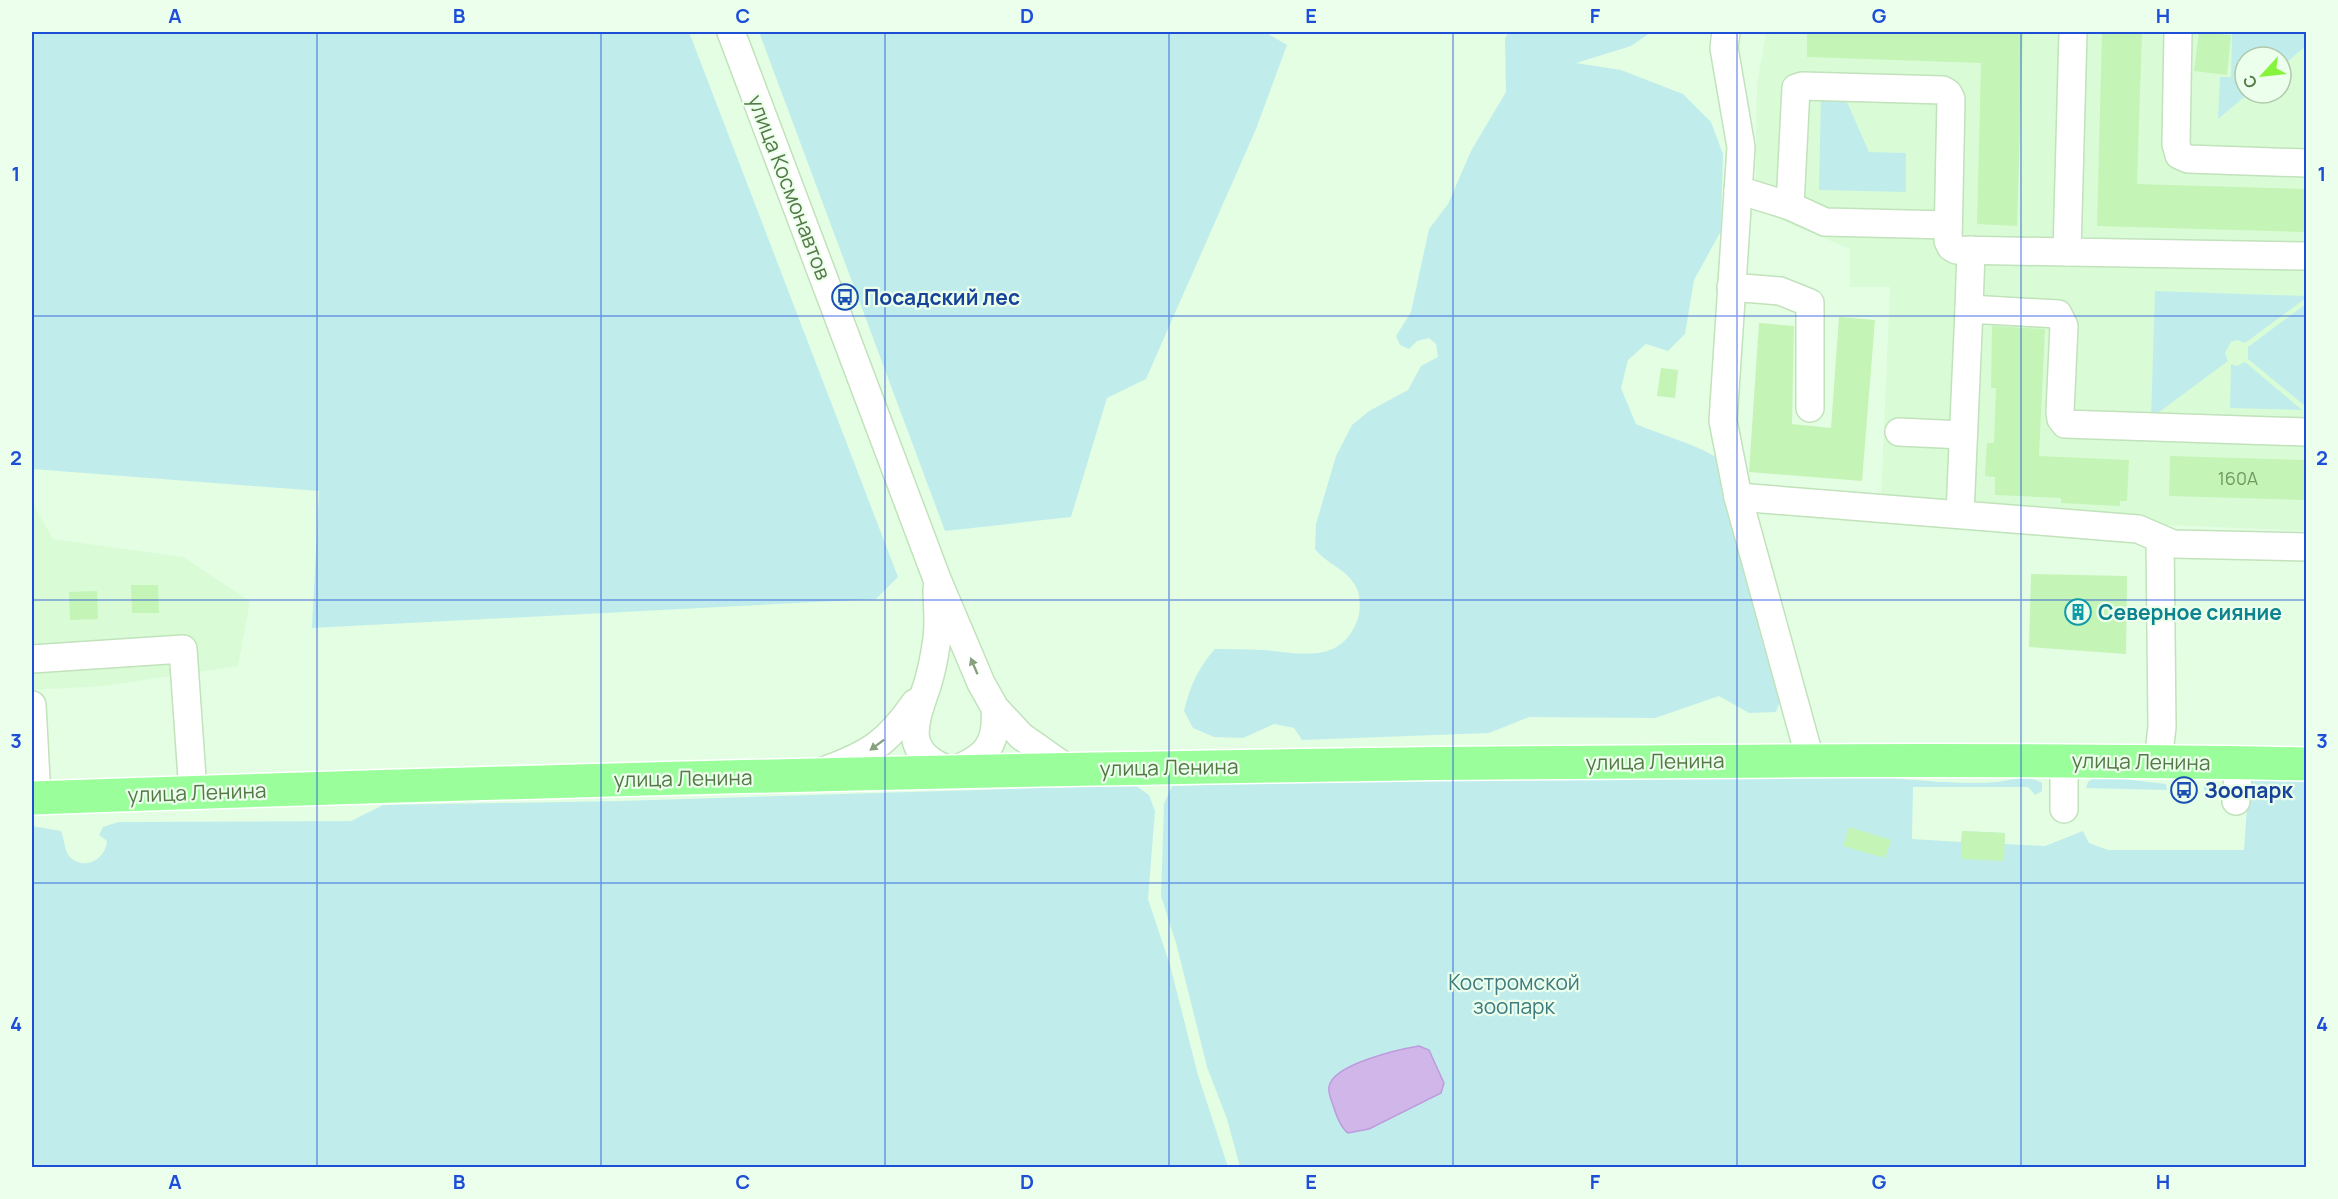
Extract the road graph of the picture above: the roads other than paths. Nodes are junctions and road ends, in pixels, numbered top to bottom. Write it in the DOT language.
graph roads {
  1 [pos="731,32"];
  2 [pos="1726,32"];
  3 [pos="2073,32"];
  4 [pos="2178,32"];
  5 [pos="2307,163"];
  6 [pos="1738,190"];
  7 [pos="1790,206"];
  8 [pos="1948,225"];
  9 [pos="1971,250"];
  10 [pos="2067,252"];
  11 [pos="2307,256"];
  12 [pos="1731,287"];
  13 [pos="1969,309"];
  14 [pos="1810,408"];
  15 [pos="1899,432"];
  16 [pos="2307,432"];
  17 [pos="1963,435"];
  18 [pos="1738,497"];
  19 [pos="1960,514"];
  20 [pos="2160,539"];
  21 [pos="2307,547"];
  22 [pos="937,579"];
  23 [pos="32,659"];
  24 [pos="927,685"];
  25 [pos="32,705"];
  26 [pos="995,708"];
  27 [pos="1810,759"];
  28 [pos="2064,761"];
  29 [pos="2158,761"];
  30 [pos="2239,762"];
  31 [pos="2307,764"];
  32 [pos="1068,769"];
  33 [pos="952,771"];
  34 [pos="811,775"];
  35 [pos="193,792"];
  36 [pos="34,798"];
  37 [pos="2236,801"];
  38 [pos="2064,809"];
  1 -- 22 [label="street, улица Космонавтов"];
  2 -- 6 [label="street"];
  3 -- 10 [label="street"];
  4 -- 5 [label="street"];
  6 -- 7 [label="street"];
  6 -- 12 [label="street"];
  7 -- 8 [label="street"];
  7 -- 8 [label="street"];
  8 -- 9 [label="street"];
  9 -- 10 [label="street"];
  9 -- 13 [label="street"];
  10 -- 11 [label="street"];
  12 -- 14 [label="street"];
  12 -- 18 [label="street"];
  13 -- 16 [label="street"];
  13 -- 17 [label="street"];
  15 -- 17 [label="street"];
  17 -- 19 [label="street"];
  18 -- 19 [label="street"];
  18 -- 27 [label="street"];
  19 -- 20 [label="street"];
  20 -- 21 [label="street"];
  20 -- 29 [label="street"];
  22 -- 24 [label="street"];
  26 -- 22 [label="street, улица Космонавтов, one-way"];
  23 -- 35 [label="street"];
  24 -- 33 [label="street"];
  24 -- 34 [label="street, one-way"];
  25 -- 36 [label="street"];
  26 -- 32 [label="street, улица Космонавтов"];
  26 -- 33 [label="street"];
  27 -- 28 [label="main road, улица Ленина"];
  27 -- 32 [label="main road, улица Ленина"];
  28 -- 29 [label="main road, улица Ленина"];
  28 -- 38 [label="street"];
  29 -- 30 [label="main road, улица Ленина"];
  30 -- 31 [label="main road, улица Ленина"];
  30 -- 37 [label="street"];
  32 -- 33 [label="main road, улица Ленина"];
  33 -- 34 [label="main road, улица Ленина"];
  34 -- 35 [label="main road, улица Ленина"];
  35 -- 36 [label="main road, улица Ленина"];
}
